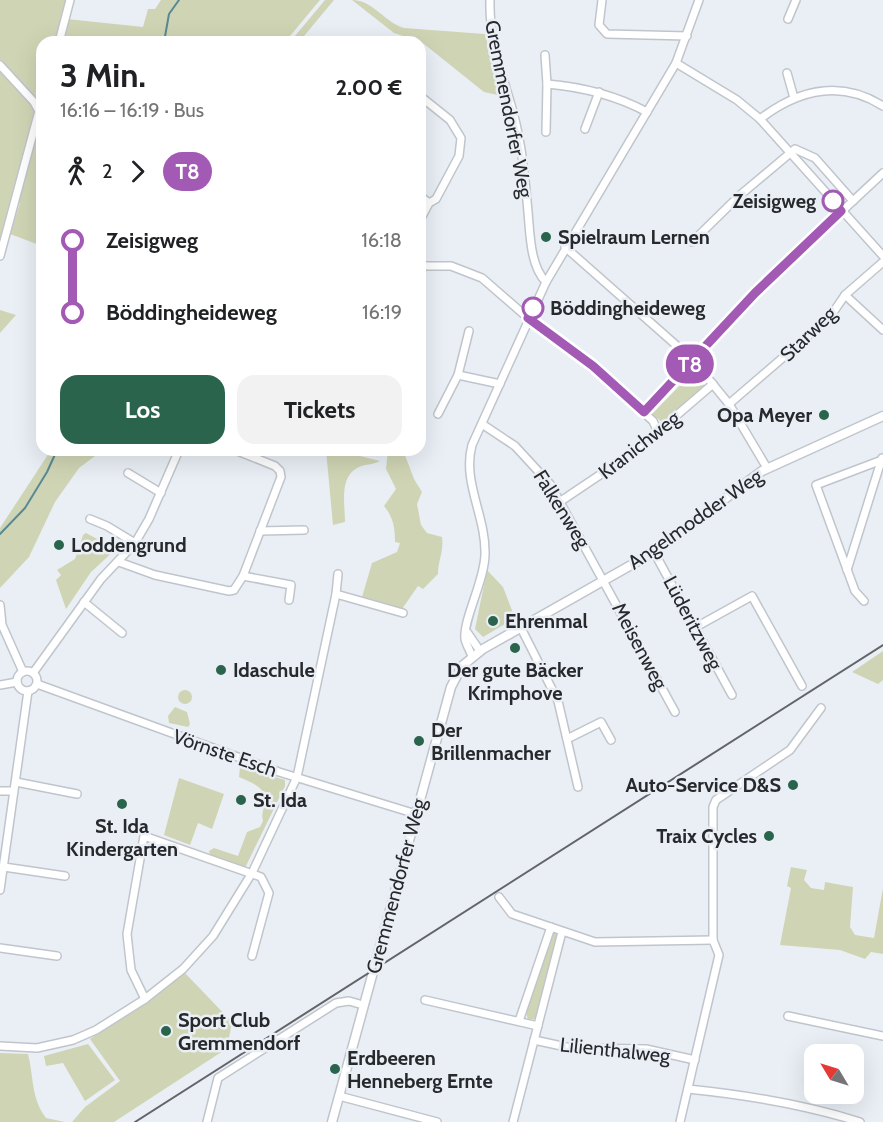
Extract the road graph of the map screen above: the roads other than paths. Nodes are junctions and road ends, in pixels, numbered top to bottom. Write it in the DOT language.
graph roads {
  1 [pos="70,0"];
  2 [pos="490,0"];
  3 [pos="602,0"];
  4 [pos="699,0"];
  5 [pos="796,0"];
  6 [pos="788,19"];
  7 [pos="61,36"];
  8 [pos="687,36"];
  9 [pos="545,55"];
  10 [pos="676,63"];
  11 [pos="0,65"];
  12 [pos="787,73"];
  13 [pos="547,84"];
  14 [pos="599,92"];
  15 [pos="794,98"];
  16 [pos="426,101"];
  17 [pos="36,104"];
  18 [pos="883,106"];
  19 [pos="647,112"];
  20 [pos="760,119"];
  21 [pos="36,123"];
  22 [pos="585,129"];
  23 [pos="546,132"];
  24 [pos="789,152"];
  25 [pos="883,173"];
  26 [pos="426,201"];
  27 [pos="852,201"];
  28 [pos="429,203"];
  29 [pos="426,209"];
  30 [pos="841,211"];
  31 [pos="692,242"];
  32 [pos="565,247"];
  33 [pos="0,256"];
  34 [pos="883,256"];
  35 [pos="883,262"];
  36 [pos="426,265"];
  37 [pos="546,282"];
  38 [pos="845,295"];
  39 [pos="528,318"];
  40 [pos="883,330"];
  41 [pos="469,331"];
  42 [pos="693,360"];
  43 [pos="458,375"];
  44 [pos="500,384"];
  45 [pos="713,384"];
  46 [pos="729,404"];
  47 [pos="644,412"];
  48 [pos="438,414"];
  49 [pos="883,416"];
  50 [pos="482,424"];
  51 [pos="658,432"];
  52 [pos="176,456"];
  53 [pos="254,456"];
  54 [pos="882,458"];
  55 [pos="767,468"];
  56 [pos="128,473"];
  57 [pos="161,493"];
  58 [pos="561,501"];
  59 [pos="90,519"];
  60 [pos="303,530"];
  61 [pos="260,531"];
  62 [pos="135,543"];
  63 [pos="654,552"];
  64 [pos="119,562"];
  65 [pos="847,570"];
  66 [pos="338,574"];
  67 [pos="243,576"];
  68 [pos="604,580"];
  69 [pos="336,594"];
  70 [pos="289,600"];
  71 [pos="864,601"];
  72 [pos="84,602"];
  73 [pos="0,605"];
  74 [pos="403,613"];
  75 [pos="521,627"];
  76 [pos="696,627"];
  77 [pos="123,633"];
  78 [pos="476,653"];
  79 [pos="23,672"];
  80 [pos="33,673"];
  81 [pos="17,682"];
  82 [pos="37,684"];
  83 [pos="0,685"];
  84 [pos="802,686"];
  85 [pos="28,691"];
  86 [pos="732,695"];
  87 [pos="820,708"];
  88 [pos="675,712"];
  89 [pos="567,739"];
  90 [pos="611,740"];
  91 [pos="297,777"];
  92 [pos="16,782"];
  93 [pos="578,787"];
  94 [pos="0,791"];
  95 [pos="12,791"];
  96 [pos="77,795"];
  97 [pos="416,814"];
  98 [pos="4,867"];
  99 [pos="252,873"];
  100 [pos="64,876"];
  101 [pos="0,891"];
  102 [pos="499,897"];
  103 [pos="551,927"];
  104 [pos="562,932"];
  105 [pos="713,940"];
  106 [pos="0,948"];
  107 [pos="57,956"];
  108 [pos="252,956"];
  109 [pos="145,999"];
  110 [pos="426,1000"];
  111 [pos="363,1005"];
  112 [pos="788,1016"];
  113 [pos="519,1021"];
  114 [pos="538,1026"];
  115 [pos="883,1036"];
  116 [pos="534,1040"];
  117 [pos="0,1046"];
  118 [pos="695,1060"];
  119 [pos="688,1089"];
  120 [pos="339,1096"];
  121 [pos="207,1122"];
  122 [pos="332,1122"];
  123 [pos="436,1122"];
  124 [pos="513,1122"];
  125 [pos="680,1122"];
  126 [pos="860,1122"];
  1 -- 7 [label="street"];
  2 -- 37 [label="street, Gremmendorfer Weg"];
  3 -- 8 [label="street"];
  4 -- 8 [label="street"];
  5 -- 6 [label="street"];
  8 -- 10 [label="street"];
  9 -- 13 [label="street"];
  10 -- 19 [label="street"];
  10 -- 20 [label="street"];
  11 -- 17 [label="street"];
  12 -- 15 [label="street"];
  13 -- 14 [label="street"];
  13 -- 23 [label="street"];
  14 -- 19 [label="street"];
  14 -- 22 [label="street"];
  15 -- 18 [label="street"];
  15 -- 20 [label="street"];
  16 -- 28 [label="street"];
  19 -- 32 [label="street"];
  20 -- 24 [label="street"];
  21 -- 33 [label="street"];
  24 -- 27 [label="street"];
  24 -- 30 [label="street"];
  24 -- 31 [label="street"];
  25 -- 27 [label="street, Kranichweg"];
  26 -- 28 [label="street"];
  27 -- 30 [label="street, Kranichweg"];
  28 -- 29 [label="street"];
  30 -- 34 [label="street"];
  30 -- 42 [label="street, Kranichweg"];
  32 -- 37 [label="street"];
  32 -- 42 [label="street"];
  35 -- 38 [label="street, Starweg"];
  36 -- 39 [label="street"];
  37 -- 39 [label="street"];
  38 -- 40 [label="street"];
  38 -- 46 [label="street, Starweg"];
  39 -- 44 [label="street"];
  39 -- 47 [label="street"];
  41 -- 43 [label="street"];
  42 -- 45 [label="street"];
  42 -- 47 [label="street, Kranichweg"];
  43 -- 44 [label="street"];
  43 -- 48 [label="street"];
  44 -- 50 [label="street"];
  45 -- 46 [label="street"];
  45 -- 51 [label="street, Kranichweg"];
  46 -- 55 [label="street"];
  47 -- 51 [label="street"];
  49 -- 55 [label="street, Angelmodder Weg"];
  50 -- 58 [label="street, Falkenweg"];
  50 -- 78 [label="street"];
  51 -- 58 [label="street, Kranichweg"];
  52 -- 57 [label="street"];
  53 -- 61 [label="street"];
  54 -- 65 [label="street"];
  54 -- 65 [label="street"];
  55 -- 63 [label="street, Angelmodder Weg"];
  56 -- 57 [label="street"];
  57 -- 62 [label="street"];
  58 -- 68 [label="street, Falkenweg"];
  59 -- 62 [label="street"];
  60 -- 61 [label="street"];
  61 -- 67 [label="street"];
  62 -- 64 [label="street"];
  63 -- 68 [label="street, Angelmodder Weg"];
  63 -- 76 [label="street, Lüderitzweg"];
  64 -- 67 [label="street"];
  64 -- 72 [label="street"];
  65 -- 71 [label="street"];
  66 -- 69 [label="street"];
  67 -- 70 [label="street"];
  68 -- 75 [label="street, Angelmodder Weg"];
  68 -- 88 [label="street, Meisenweg"];
  69 -- 74 [label="street"];
  69 -- 91 [label="street"];
  72 -- 77 [label="street"];
  72 -- 80 [label="street"];
  73 -- 79 [label="street"];
  75 -- 78 [label="street, Angelmodder Weg"];
  75 -- 89 [label="street"];
  76 -- 84 [label="street"];
  76 -- 86 [label="street, Lüderitzweg"];
  78 -- 97 [label="street, Gremmendorfer Weg"];
  79 -- 80 [label="street"];
  79 -- 81 [label="street"];
  80 -- 82 [label="street"];
  81 -- 83 [label="street"];
  81 -- 85 [label="street"];
  82 -- 85 [label="street"];
  82 -- 91 [label="street, Vörnste Esch"];
  85 -- 92 [label="street"];
  87 -- 105 [label="street"];
  89 -- 90 [label="street"];
  89 -- 93 [label="street"];
  91 -- 97 [label="street, Vörnste Esch"];
  91 -- 99 [label="street"];
  92 -- 95 [label="street"];
  92 -- 96 [label="street"];
  94 -- 95 [label="street"];
  95 -- 98 [label="street"];
  97 -- 111 [label="street, Gremmendorfer Weg"];
  98 -- 100 [label="street"];
  98 -- 101 [label="street"];
  99 -- 108 [label="street"];
  99 -- 109 [label="street"];
  99 -- 109 [label="street"];
  102 -- 103 [label="street"];
  103 -- 104 [label="street"];
  103 -- 113 [label="street"];
  104 -- 105 [label="street"];
  104 -- 114 [label="street"];
  105 -- 118 [label="street"];
  106 -- 107 [label="street"];
  109 -- 117 [label="street"];
  110 -- 113 [label="street, Lilienthalweg"];
  111 -- 120 [label="street, Gremmendorfer Weg"];
  111 -- 121 [label="street"];
  112 -- 115 [label="street"];
  113 -- 114 [label="street, Lilienthalweg"];
  114 -- 116 [label="street"];
  116 -- 118 [label="street, Lilienthalweg"];
  116 -- 124 [label="street"];
  118 -- 119 [label="street"];
  119 -- 125 [label="street"];
  119 -- 126 [label="street"];
  120 -- 122 [label="street, Gremmendorfer Weg"];
  120 -- 123 [label="street"];
}
